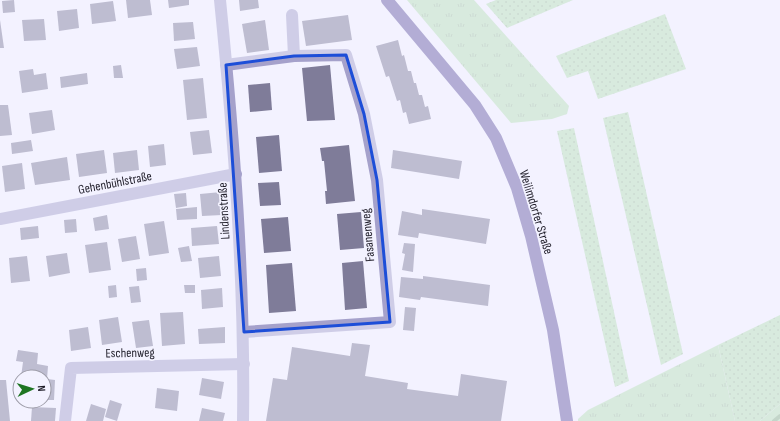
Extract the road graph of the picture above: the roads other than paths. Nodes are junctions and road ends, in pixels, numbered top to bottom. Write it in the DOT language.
graph roads {
  1 [pos="220,0"];
  2 [pos="387,0"];
  3 [pos="292,15"];
  4 [pos="294,56"];
  5 [pos="226,65"];
  6 [pos="236,174"];
  7 [pos="0,219"];
  8 [pos="244,332"];
  9 [pos="244,364"];
  10 [pos="65,421"];
  11 [pos="243,421"];
  12 [pos="567,421"];
  1 -- 5 [label="street, Lindenstraße"];
  2 -- 12 [label="main road, Weilimdorfer Straße"];
  3 -- 4 [label="street"];
  4 -- 5 [label="street, Fasanenweg"];
  4 -- 8 [label="street, Fasanenweg"];
  5 -- 6 [label="street, Lindenstraße"];
  6 -- 7 [label="street, Gehenbühlstraße"];
  6 -- 8 [label="street, Lindenstraße"];
  8 -- 9 [label="street, Lindenstraße"];
  9 -- 10 [label="street, Eschenweg"];
  9 -- 11 [label="street, Lindenstraße"];
}
